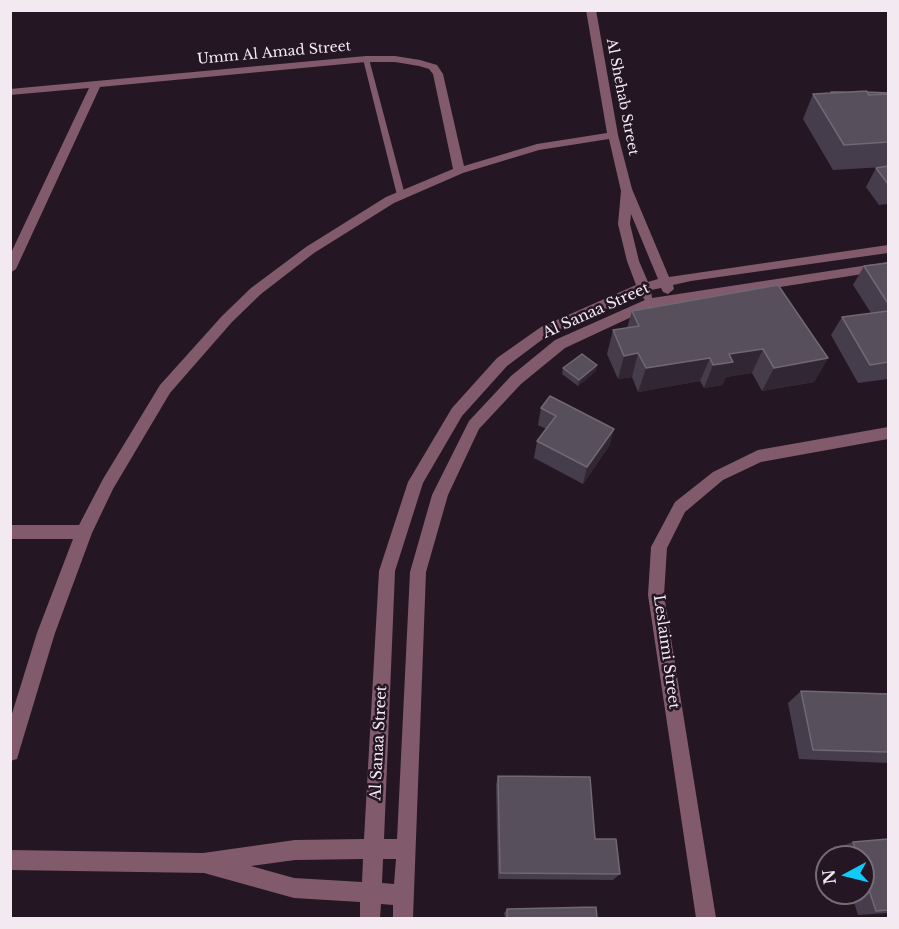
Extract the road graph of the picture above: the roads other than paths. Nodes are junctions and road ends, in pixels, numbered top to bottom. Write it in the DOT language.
graph roads {
  1 [pos="591,10"];
  2 [pos="366,59"];
  3 [pos="96,84"];
  4 [pos="10,92"];
  5 [pos="613,135"];
  6 [pos="459,171"];
  7 [pos="626,189"];
  8 [pos="401,195"];
  9 [pos="888,249"];
  10 [pos="15,251"];
  11 [pos="888,266"];
  12 [pos="10,269"];
  13 [pos="664,283"];
  14 [pos="643,287"];
  15 [pos="673,298"];
  16 [pos="651,303"];
  17 [pos="888,433"];
  18 [pos="10,532"];
  19 [pos="84,532"];
  20 [pos="10,752"];
  21 [pos="373,849"];
  22 [pos="406,849"];
  23 [pos="10,860"];
  24 [pos="203,863"];
  25 [pos="371,893"];
  26 [pos="404,895"];
  27 [pos="370,918"];
  28 [pos="403,918"];
  29 [pos="706,918"];
  1 -- 5 [label="street, Al Shehab Street"];
  2 -- 3 [label="street, Umm Al Amad Street"];
  2 -- 6 [label="street, Umm Al Amad Street"];
  2 -- 8 [label="lane"];
  3 -- 4 [label="street, Umm Al Amad Street"];
  3 -- 10 [label="street"];
  5 -- 6 [label="street"];
  5 -- 7 [label="street, Al Shehab Street"];
  6 -- 8 [label="street"];
  7 -- 13 [label="street, Al Shehab Street"];
  7 -- 14 [label="street, Al Shehab Street"];
  8 -- 19 [label="street"];
  9 -- 13 [label="street, Al Sanaa Street"];
  10 -- 12 [label="street"];
  11 -- 15 [label="street, Al Sanaa Street"];
  13 -- 14 [label="street, Al Sanaa Street"];
  13 -- 15 [label="street, Al Shehab Street"];
  14 -- 16 [label="street, Al Shehab Street"];
  14 -- 21 [label="street, Al Sanaa Street"];
  15 -- 16 [label="street, Al Sanaa Street"];
  16 -- 22 [label="street, Al Sanaa Street"];
  17 -- 29 [label="street, Leslaimi Street"];
  18 -- 19 [label="street"];
  19 -- 20 [label="street"];
  21 -- 22 [label="street"];
  21 -- 24 [label="street"];
  21 -- 25 [label="street, Al Sanaa Street"];
  22 -- 26 [label="street, Al Sanaa Street"];
  23 -- 24 [label="street"];
  24 -- 25 [label="street"];
  25 -- 26 [label="street"];
  25 -- 27 [label="street, Al Sanaa Street"];
  26 -- 28 [label="street, Al Sanaa Street"];
}
